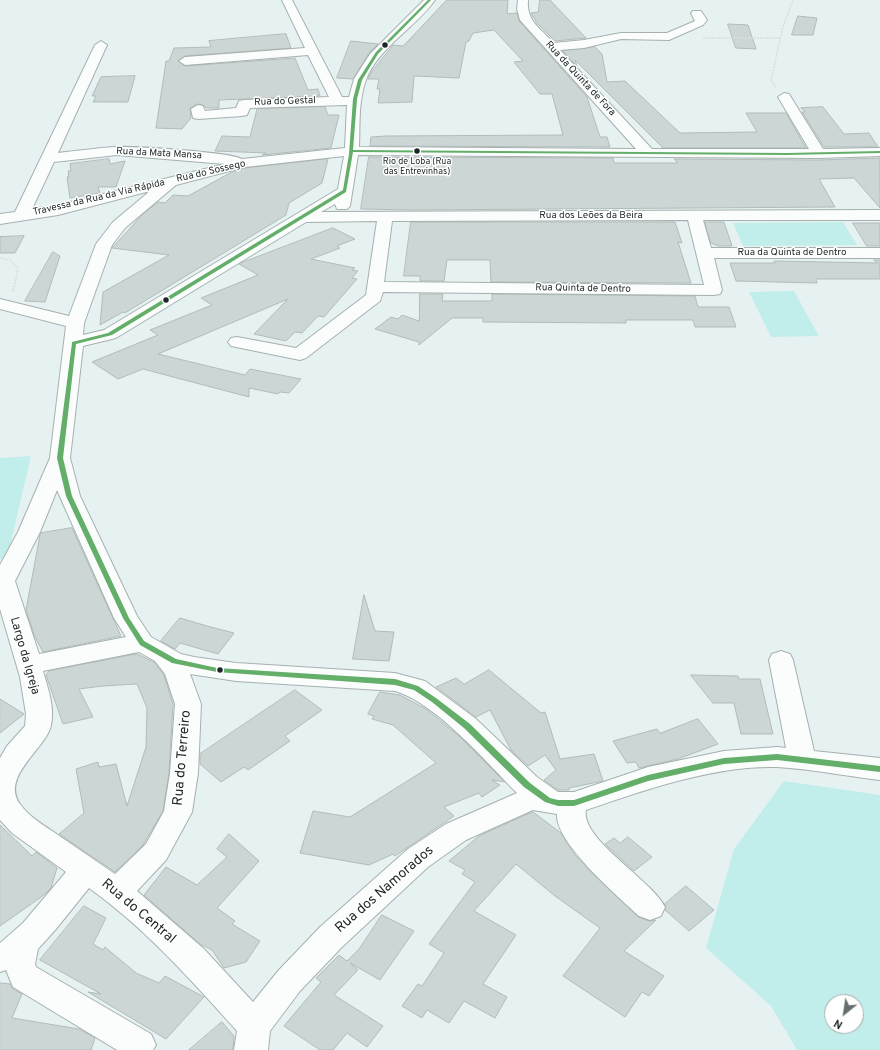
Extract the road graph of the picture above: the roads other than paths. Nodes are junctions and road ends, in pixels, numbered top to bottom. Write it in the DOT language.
graph roads {
  1 [pos="287,0"];
  2 [pos="430,0"];
  3 [pos="523,0"];
  4 [pos="697,13"];
  5 [pos="101,46"];
  6 [pos="551,48"];
  7 [pos="313,51"];
  8 [pos="185,61"];
  9 [pos="784,97"];
  10 [pos="337,101"];
  11 [pos="354,101"];
  12 [pos="198,109"];
  13 [pos="352,151"];
  14 [pos="880,152"];
  15 [pos="648,153"];
  16 [pos="819,154"];
  17 [pos="48,158"];
  18 [pos="245,163"];
  19 [pos="173,180"];
  20 [pos="345,191"];
  21 [pos="694,215"];
  22 [pos="880,215"];
  23 [pos="21,216"];
  24 [pos="301,217"];
  25 [pos="340,217"];
  26 [pos="385,217"];
  27 [pos="0,219"];
  28 [pos="703,253"];
  29 [pos="880,253"];
  30 [pos="376,287"];
  31 [pos="5,305"];
  32 [pos="75,323"];
  33 [pos="237,342"];
  34 [pos="74,344"];
  35 [pos="60,458"];
  36 [pos="69,496"];
  37 [pos="42,500"];
  38 [pos="29,532"];
  39 [pos="1,582"];
  40 [pos="153,650"];
  41 [pos="781,660"];
  42 [pos="30,665"];
  43 [pos="802,759"];
  44 [pos="880,769"];
  45 [pos="0,791"];
  46 [pos="561,801"];
  47 [pos="85,871"];
  48 [pos="117,892"];
  49 [pos="650,907"];
  50 [pos="12,950"];
  51 [pos="252,1038"];
  52 [pos="139,1045"];
  1 -- 7 [label="street"];
  2 -- 11 [label="street"];
  3 -- 6 [label="street, Rua da Quinta de Fora"];
  4 -- 6 [label="street"];
  5 -- 17 [label="street"];
  6 -- 15 [label="street, Rua da Quinta de Fora"];
  7 -- 8 [label="street"];
  7 -- 10 [label="street"];
  9 -- 16 [label="street"];
  10 -- 11 [label="street"];
  10 -- 12 [label="street, Rua do Gestal"];
  11 -- 13 [label="street"];
  13 -- 15 [label="street, Rua do Sossego"];
  13 -- 18 [label="street, Rua do Sossego"];
  13 -- 20 [label="street"];
  14 -- 16 [label="street, Rua do Sossego"];
  15 -- 16 [label="street, Rua do Sossego"];
  17 -- 18 [label="street, Rua da Mata Mansa"];
  17 -- 23 [label="street"];
  18 -- 19 [label="street, Rua do Sossego"];
  19 -- 23 [label="street, Travessa da Rua da Via Rápida"];
  19 -- 32 [label="street, Rua do Sossego"];
  20 -- 24 [label="street"];
  20 -- 25 [label="street"];
  21 -- 22 [label="street, Rua dos Leões da Beira"];
  21 -- 26 [label="street, Rua dos Leões da Beira"];
  21 -- 28 [label="street, Rua Quinta de Dentro"];
  23 -- 27 [label="street, Travessa da Rua da Via Rápida"];
  24 -- 25 [label="street, Rua dos Leões da Beira"];
  24 -- 34 [label="street"];
  25 -- 26 [label="street, Rua dos Leões da Beira"];
  26 -- 30 [label="street"];
  28 -- 29 [label="street, Rua da Quinta de Dentro"];
  28 -- 30 [label="street, Rua Quinta de Dentro"];
  30 -- 33 [label="street"];
  31 -- 32 [label="street"];
  32 -- 34 [label="street, Rua do Sossego"];
  34 -- 35 [label="street, Rua do Sossego"];
  35 -- 36 [label="street, Rua do Terreiro"];
  35 -- 37 [label="street"];
  36 -- 37 [label="street"];
  36 -- 38 [label="street"];
  36 -- 40 [label="street, Rua do Terreiro"];
  37 -- 38 [label="street"];
  38 -- 39 [label="street"];
  39 -- 42 [label="street, Largo da Igreja"];
  40 -- 42 [label="street"];
  40 -- 46 [label="street"];
  40 -- 48 [label="street, Rua do Terreiro"];
  41 -- 43 [label="street"];
  42 -- 45 [label="street, Largo da Igreja"];
  43 -- 44 [label="street, Rua dos Namorados"];
  43 -- 46 [label="street, Rua dos Namorados"];
  45 -- 47 [label="street, Rua do Central"];
  46 -- 49 [label="street"];
  46 -- 51 [label="street, Rua dos Namorados"];
  47 -- 48 [label="street, Rua do Central"];
  47 -- 50 [label="street"];
  48 -- 51 [label="street, Rua do Central"];
  50 -- 52 [label="street"];
}
